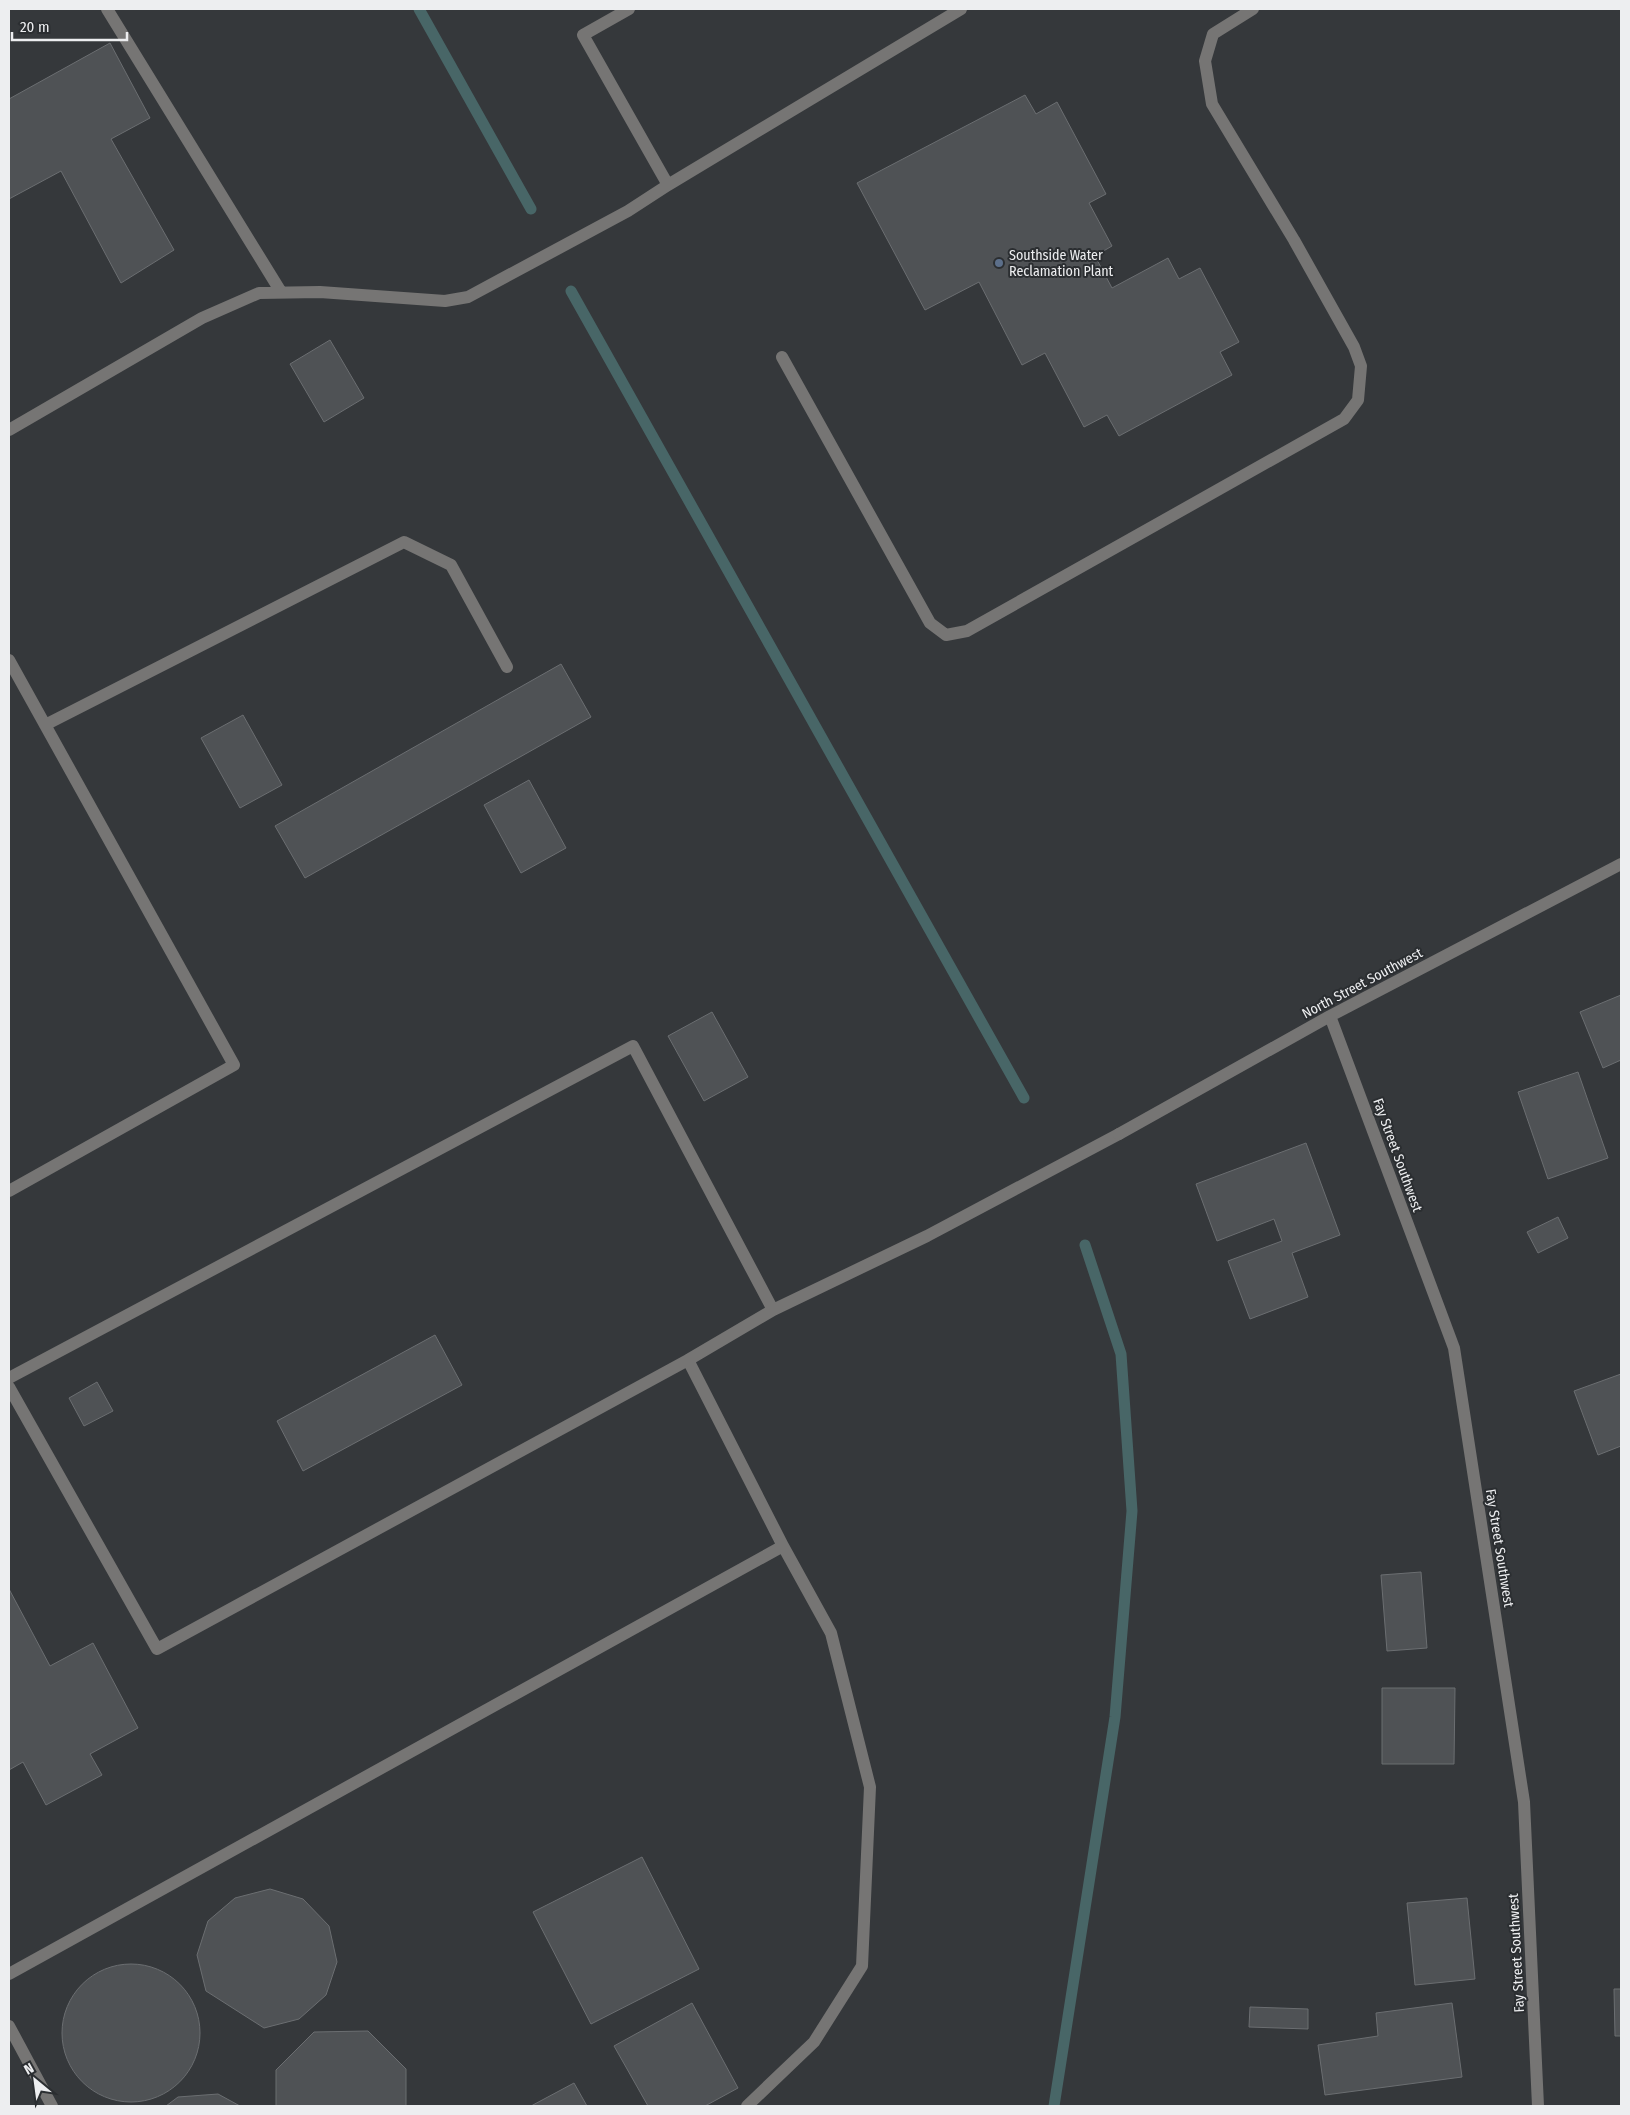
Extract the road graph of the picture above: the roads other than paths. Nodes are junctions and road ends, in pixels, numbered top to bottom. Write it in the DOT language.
graph roads {
  1 [pos="106,9"];
  2 [pos="629,9"];
  3 [pos="961,9"];
  4 [pos="1253,9"];
  5 [pos="668,185"];
  6 [pos="281,292"];
  7 [pos="782,357"];
  8 [pos="9,430"];
  9 [pos="9,660"];
  10 [pos="507,667"];
  11 [pos="45,725"];
  12 [pos="1621,864"];
  13 [pos="1330,1016"];
  14 [pos="9,1191"];
  15 [pos="773,1310"];
  16 [pos="688,1360"];
  17 [pos="9,1378"];
  18 [pos="9,1387"];
  19 [pos="783,1546"];
  20 [pos="9,1974"];
  21 [pos="9,2026"];
  22 [pos="52,2106"];
  23 [pos="747,2106"];
  24 [pos="1538,2106"];
  1 -- 6 [label="street"];
  2 -- 5 [label="street"];
  3 -- 5 [label="street"];
  4 -- 7 [label="street"];
  5 -- 6 [label="street"];
  6 -- 8 [label="street"];
  9 -- 11 [label="street"];
  10 -- 11 [label="street"];
  11 -- 14 [label="street"];
  12 -- 13 [label="street, North Street Southwest"];
  13 -- 15 [label="street, North Street Southwest"];
  13 -- 24 [label="street, Fay Street Southwest"];
  15 -- 16 [label="street, North Street Southwest"];
  15 -- 17 [label="street"];
  16 -- 18 [label="street, North Street Southwest"];
  16 -- 19 [label="street"];
  19 -- 20 [label="street"];
  19 -- 23 [label="street"];
  21 -- 22 [label="street"];
}
